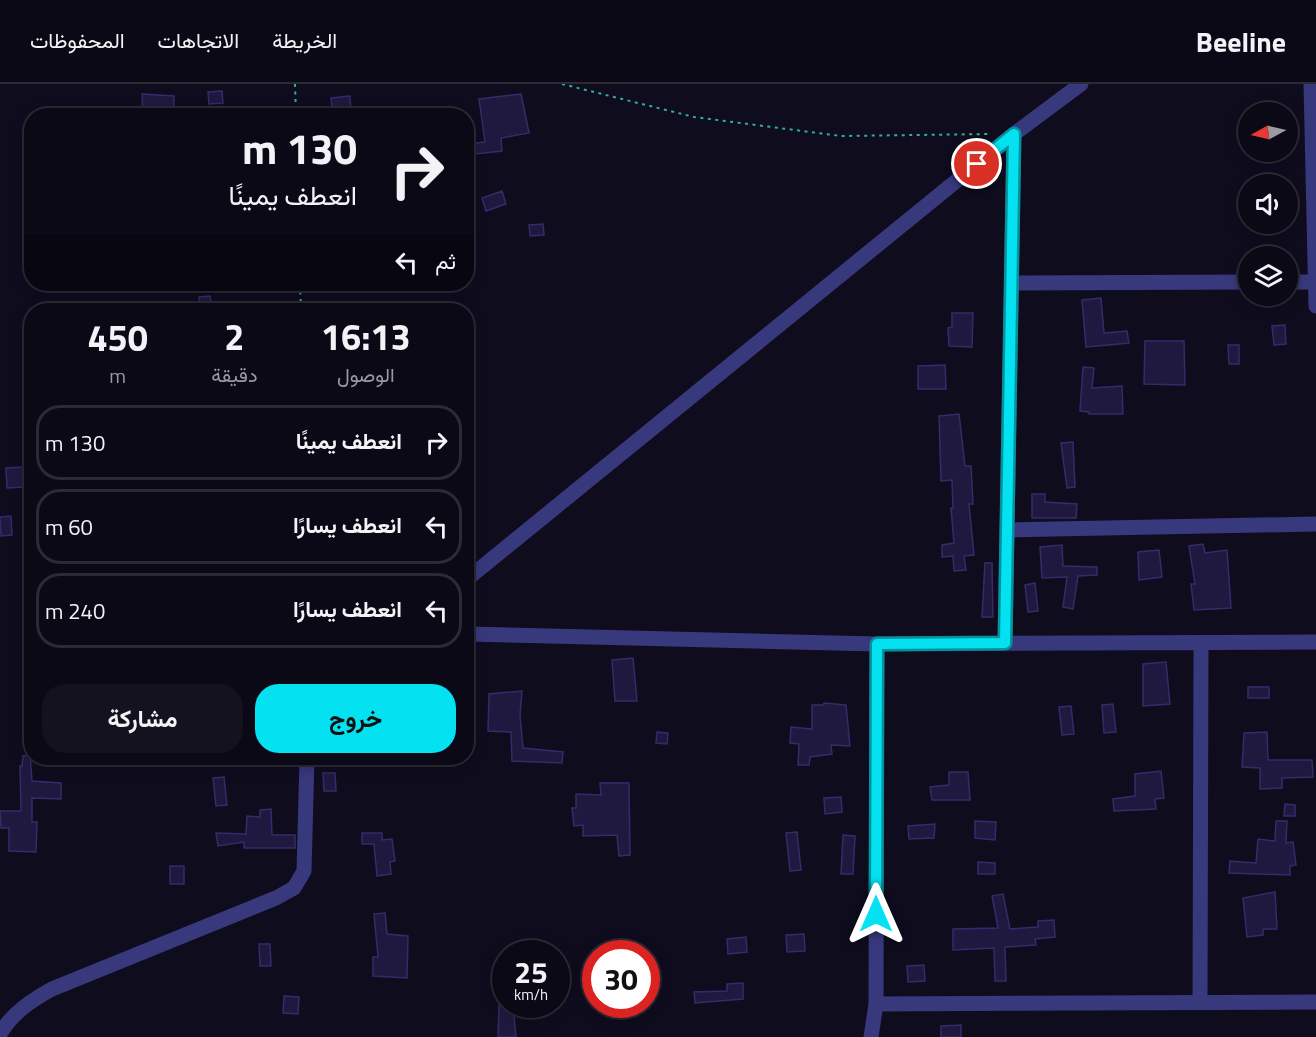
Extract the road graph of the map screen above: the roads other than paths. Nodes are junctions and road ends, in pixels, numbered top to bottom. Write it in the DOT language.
graph roads {
  1 [pos="1082,84"];
  2 [pos="1313,90"];
  3 [pos="1014,134"];
  4 [pos="1238,282"];
  5 [pos="1298,282"];
  6 [pos="1316,282"];
  7 [pos="1011,283"];
  8 [pos="1316,306"];
  9 [pos="1316,524"];
  10 [pos="1007,530"];
  11 [pos="474,573"];
  12 [pos="474,634"];
  13 [pos="1316,642"];
  14 [pos="1005,643"];
  15 [pos="1201,643"];
  16 [pos="877,644"];
  17 [pos="307,765"];
  18 [pos="1200,1002"];
  19 [pos="1316,1002"];
  20 [pos="876,1004"];
  21 [pos="0,1034"];
  22 [pos="871,1037"];
  1 -- 3 [label="street"];
  2 -- 6 [label="street"];
  3 -- 7 [label="street"];
  3 -- 11 [label="street"];
  4 -- 7 [label="street"];
  5 -- 6 [label="street"];
  6 -- 8 [label="street"];
  7 -- 10 [label="street"];
  9 -- 10 [label="street"];
  10 -- 14 [label="street"];
  12 -- 16 [label="street"];
  13 -- 15 [label="street"];
  14 -- 15 [label="street"];
  14 -- 16 [label="street"];
  15 -- 18 [label="street"];
  16 -- 20 [label="street"];
  17 -- 21 [label="street"];
  18 -- 19 [label="street"];
  18 -- 20 [label="street"];
  20 -- 22 [label="street"];
}
